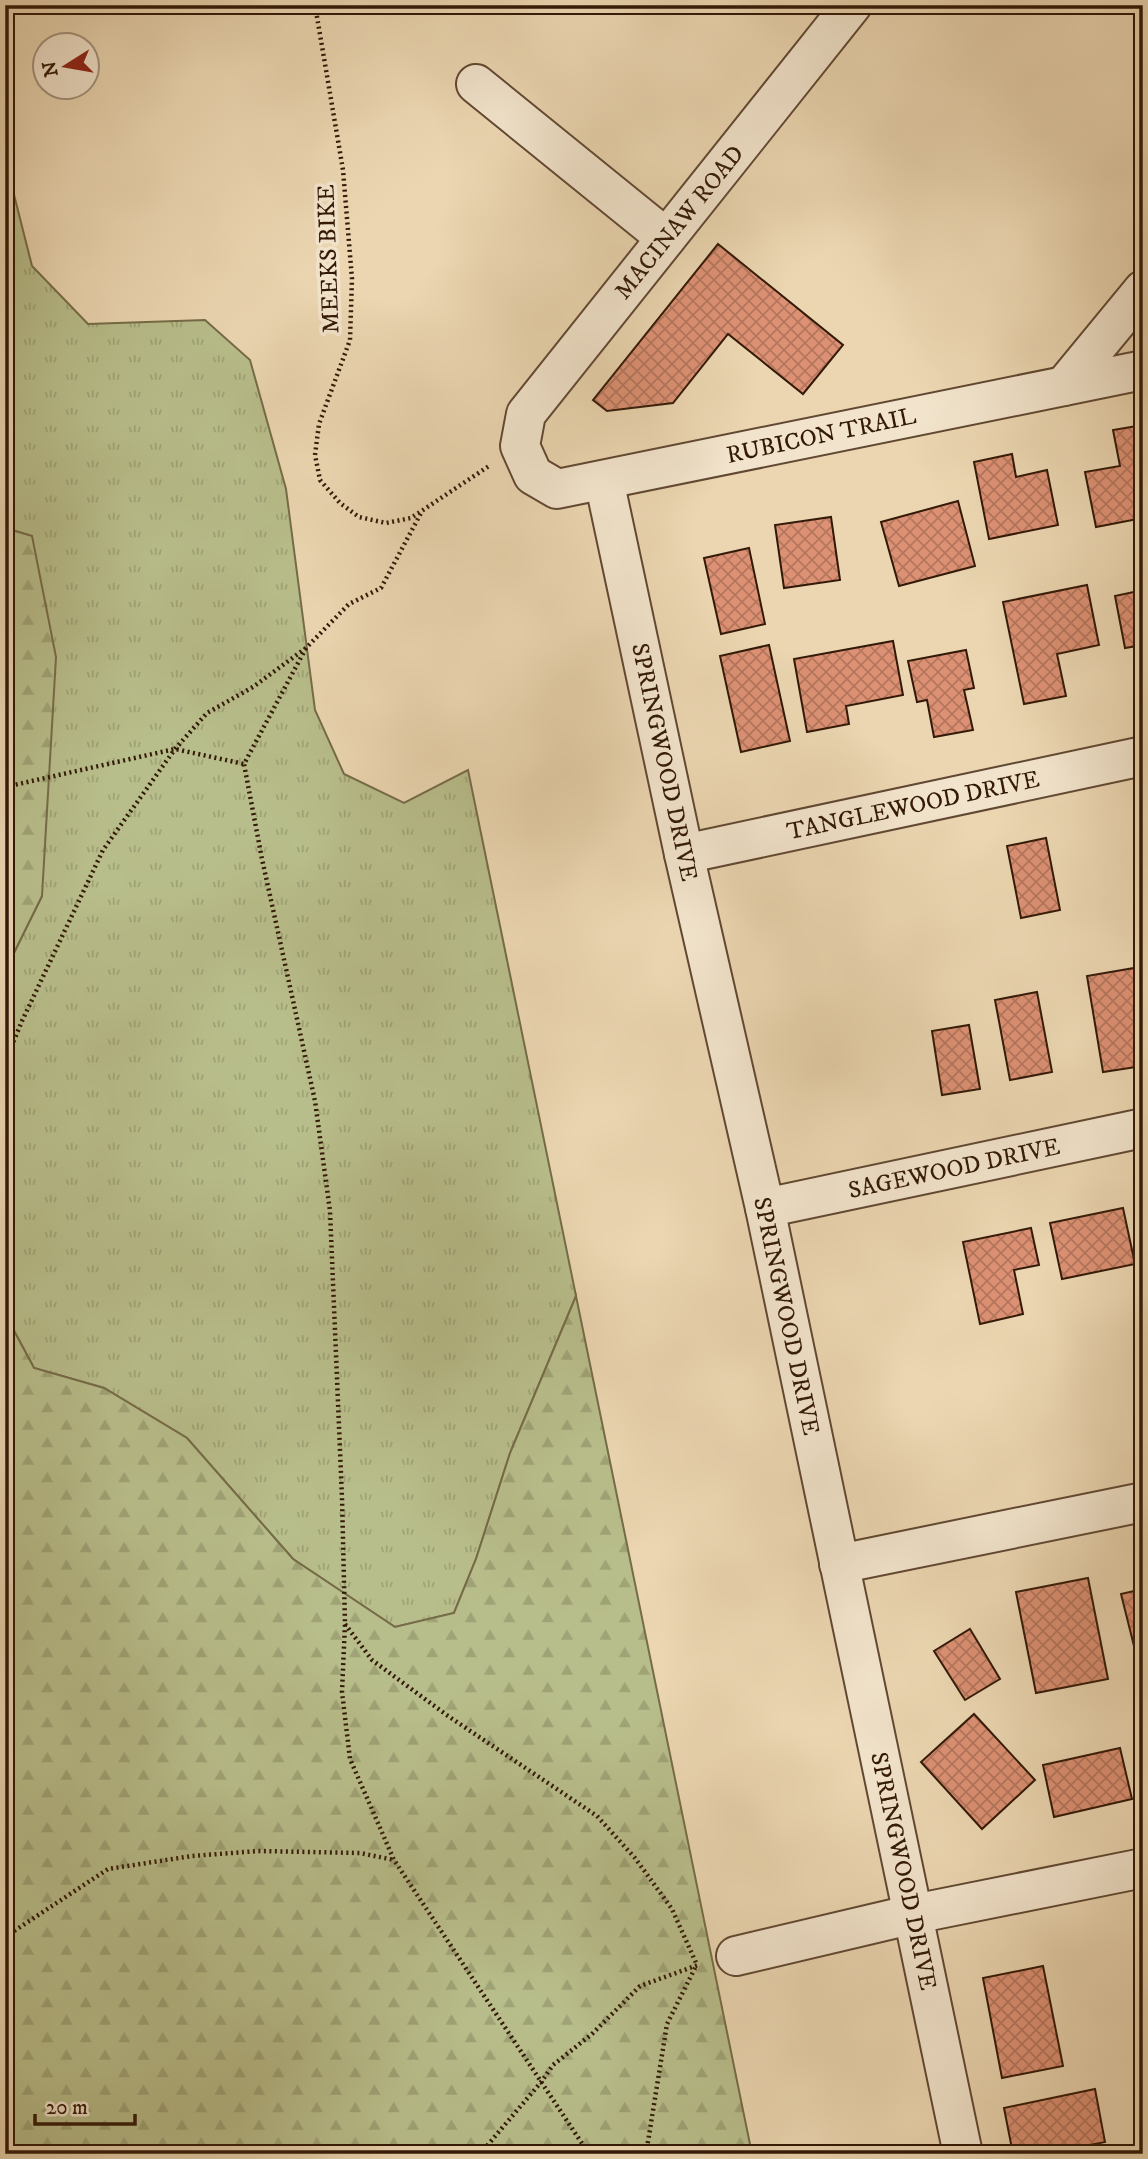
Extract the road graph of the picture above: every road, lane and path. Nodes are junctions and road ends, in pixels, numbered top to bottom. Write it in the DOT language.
graph roads {
  1 [pos="315,5"];
  2 [pos="852,5"];
  3 [pos="476,84"];
  4 [pos="666,238"];
  5 [pos="1143,290"];
  6 [pos="1143,370"];
  7 [pos="1064,386"];
  8 [pos="520,446"];
  9 [pos="604,480"];
  10 [pos="422,510"];
  11 [pos="306,648"];
  12 [pos="175,749"];
  13 [pos="1143,756"];
  14 [pos="244,764"];
  15 [pos="5,787"];
  16 [pos="684,854"];
  17 [pos="5,1062"];
  18 [pos="1143,1128"];
  19 [pos="765,1208"];
  20 [pos="1143,1502"];
  21 [pos="839,1564"];
  22 [pos="345,1624"];
  23 [pos="394,1860"];
  24 [pos="1143,1868"];
  25 [pos="914,1914"];
  26 [pos="5,1937"];
  27 [pos="736,1956"];
  28 [pos="697,1965"];
  29 [pos="542,2081"];
  30 [pos="480,2154"];
  31 [pos="589,2154"];
  32 [pos="646,2154"];
  33 [pos="963,2154"];
  1 -- 10 [label="path, MEEKS BIKE"];
  2 -- 4 [label="street, MACINAW ROAD"];
  3 -- 4 [label="street"];
  4 -- 8 [label="street, MACINAW ROAD"];
  5 -- 7 [label="street"];
  6 -- 7 [label="street, RUBICON TRAIL"];
  7 -- 9 [label="street, RUBICON TRAIL"];
  8 -- 9 [label="street, RUBICON TRAIL"];
  8 -- 10 [label="path, MEEKS BIKE"];
  9 -- 16 [label="street, SPRINGWOOD DRIVE"];
  10 -- 11 [label="path"];
  11 -- 12 [label="path"];
  11 -- 14 [label="path"];
  12 -- 14 [label="path"];
  12 -- 15 [label="path"];
  12 -- 17 [label="path"];
  13 -- 16 [label="street, TANGLEWOOD DRIVE"];
  14 -- 22 [label="path"];
  16 -- 19 [label="street, SPRINGWOOD DRIVE"];
  18 -- 19 [label="street, SAGEWOOD DRIVE"];
  19 -- 21 [label="street, SPRINGWOOD DRIVE"];
  20 -- 21 [label="street"];
  21 -- 25 [label="street, SPRINGWOOD DRIVE"];
  22 -- 23 [label="path"];
  22 -- 28 [label="path"];
  23 -- 26 [label="path"];
  23 -- 29 [label="path"];
  24 -- 25 [label="street"];
  25 -- 27 [label="street"];
  25 -- 33 [label="street, SPRINGWOOD DRIVE"];
  28 -- 29 [label="path"];
  28 -- 32 [label="path"];
  29 -- 30 [label="path"];
  29 -- 31 [label="path"];
}
